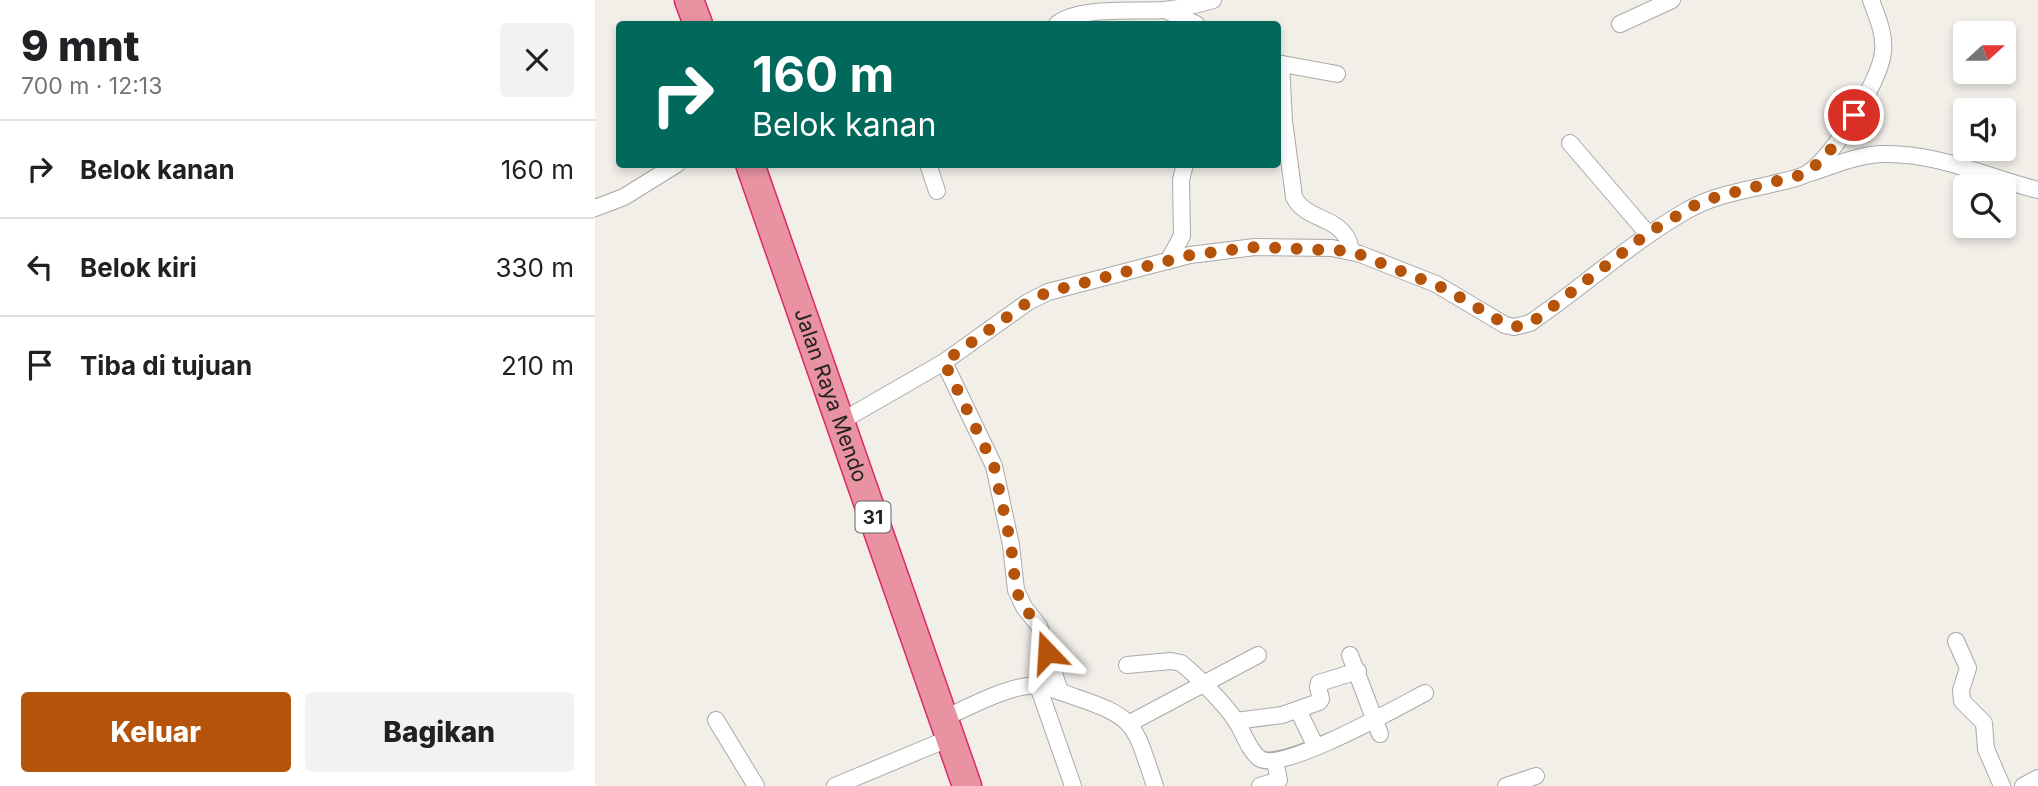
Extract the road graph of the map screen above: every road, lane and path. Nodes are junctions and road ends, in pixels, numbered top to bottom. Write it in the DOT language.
graph roads {
  1 [pos="689,0"];
  2 [pos="1213,0"];
  3 [pos="1672,0"];
  4 [pos="1871,0"];
  5 [pos="1165,10"];
  6 [pos="697,21"];
  7 [pos="1061,21"];
  8 [pos="1189,21"];
  9 [pos="1620,24"];
  10 [pos="1281,63"];
  11 [pos="1337,74"];
  12 [pos="1281,86"];
  13 [pos="1570,144"];
  14 [pos="671,168"];
  15 [pos="751,168"];
  16 [pos="928,168"];
  17 [pos="1184,168"];
  18 [pos="1808,173"];
  19 [pos="2038,190"];
  20 [pos="937,191"];
  21 [pos="595,208"];
  22 [pos="1648,233"];
  23 [pos="1351,251"];
  24 [pos="1168,261"];
  25 [pos="944,362"];
  26 [pos="840,422"];
  27 [pos="1956,641"];
  28 [pos="1258,655"];
  29 [pos="1350,655"];
  30 [pos="1127,665"];
  31 [pos="1358,671"];
  32 [pos="1203,685"];
  33 [pos="1038,686"];
  34 [pos="1060,692"];
  35 [pos="1425,693"];
  36 [pos="1298,710"];
  37 [pos="716,720"];
  38 [pos="1236,721"];
  39 [pos="1130,723"];
  40 [pos="1378,727"];
  41 [pos="946,728"];
  42 [pos="1316,747"];
  43 [pos="1275,762"];
  44 [pos="1536,776"];
  45 [pos="2038,778"];
  46 [pos="756,786"];
  47 [pos="835,786"];
  48 [pos="967,786"];
  49 [pos="1073,786"];
  50 [pos="1155,786"];
  51 [pos="1260,786"];
  52 [pos="1506,786"];
  53 [pos="2002,786"];
  54 [pos="2023,786"];
  1 -- 6 [label="highway"];
  2 -- 5 [label="street"];
  3 -- 9 [label="street"];
  4 -- 18 [label="street"];
  5 -- 7 [label="street"];
  5 -- 8 [label="street"];
  10 -- 11 [label="street"];
  12 -- 23 [label="street"];
  13 -- 22 [label="street"];
  14 -- 21 [label="street"];
  15 -- 26 [label="highway, Jalan Raya Mendo / 31"];
  16 -- 20 [label="street"];
  17 -- 24 [label="street"];
  18 -- 19 [label="street"];
  18 -- 22 [label="street"];
  22 -- 23 [label="street"];
  23 -- 24 [label="street"];
  24 -- 25 [label="street"];
  25 -- 26 [label="street"];
  25 -- 34 [label="street"];
  26 -- 41 [label="highway, Jalan Raya Mendo / 31"];
  27 -- 53 [label="street"];
  28 -- 32 [label="street"];
  29 -- 31 [label="street"];
  30 -- 32 [label="street"];
  31 -- 36 [label="street"];
  31 -- 40 [label="street"];
  32 -- 38 [label="street"];
  32 -- 39 [label="street"];
  33 -- 34 [label="street"];
  33 -- 41 [label="street"];
  33 -- 49 [label="street"];
  34 -- 39 [label="street"];
  35 -- 40 [label="street"];
  36 -- 38 [label="street"];
  36 -- 42 [label="street"];
  37 -- 46 [label="street"];
  38 -- 43 [label="street"];
  39 -- 50 [label="street"];
  40 -- 42 [label="street"];
  41 -- 47 [label="street"];
  41 -- 48 [label="highway, Jalan Raya Mendo / 31"];
  42 -- 43 [label="street"];
  43 -- 51 [label="street"];
  44 -- 52 [label="street"];
  45 -- 54 [label="street"];
}
